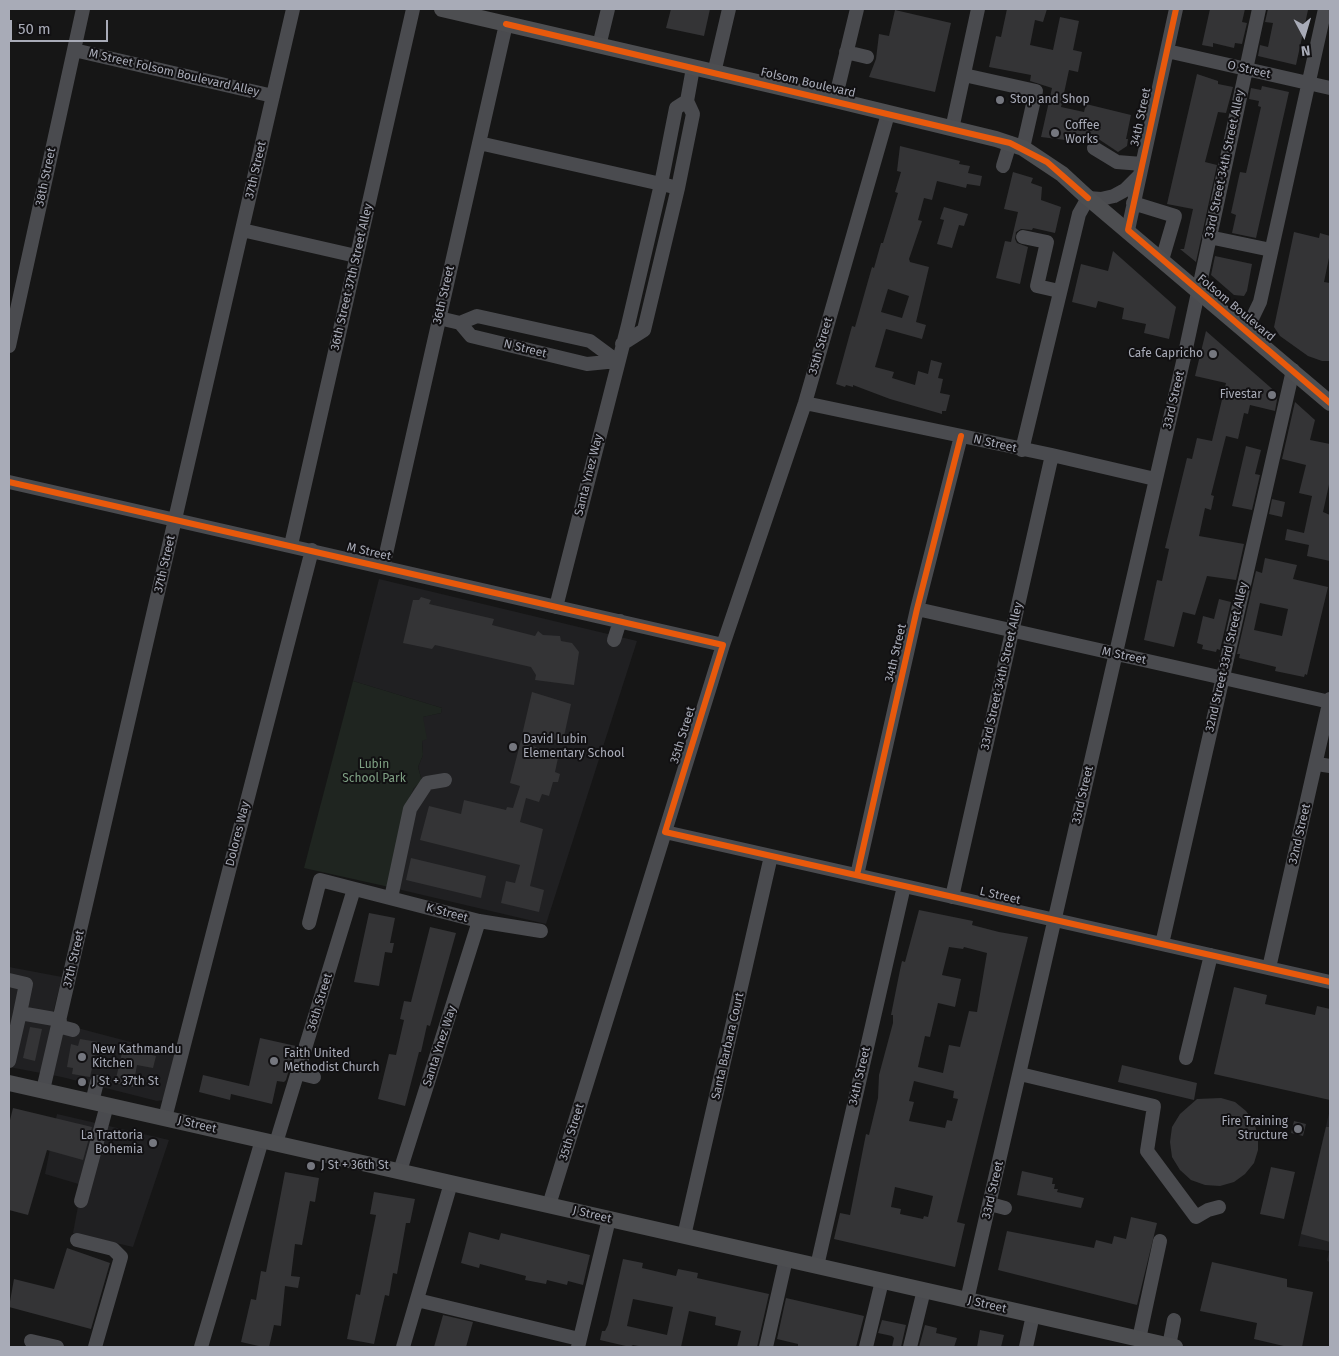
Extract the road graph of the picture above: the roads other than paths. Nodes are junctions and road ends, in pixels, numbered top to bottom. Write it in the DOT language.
graph roads {
  1 [pos="83,9"];
  2 [pos="293,9"];
  3 [pos="412,9"];
  4 [pos="442,9"];
  5 [pos="608,9"];
  6 [pos="729,9"];
  7 [pos="857,9"];
  8 [pos="978,9"];
  9 [pos="1176,9"];
  10 [pos="1259,9"];
  11 [pos="1325,9"];
  12 [pos="482,13"];
  13 [pos="506,24"];
  14 [pos="599,46"];
  15 [pos="74,50"];
  16 [pos="1167,51"];
  17 [pos="846,52"];
  18 [pos="868,57"];
  19 [pos="693,68"];
  20 [pos="1245,69"];
  21 [pos="714,73"];
  22 [pos="964,75"];
  23 [pos="1309,83"];
  24 [pos="1330,88"];
  25 [pos="273,96"];
  26 [pos="835,100"];
  27 [pos="687,101"];
  28 [pos="888,114"];
  29 [pos="952,129"];
  30 [pos="479,143"];
  31 [pos="1017,145"];
  32 [pos="1094,148"];
  33 [pos="1003,166"];
  34 [pos="1141,170"];
  35 [pos="661,184"];
  36 [pos="678,188"];
  37 [pos="1088,198"];
  38 [pos="1134,202"];
  39 [pos="242,230"];
  40 [pos="1128,230"];
  41 [pos="1023,237"];
  42 [pos="1209,237"];
  43 [pos="1047,242"];
  44 [pos="1070,248"];
  45 [pos="1271,250"];
  46 [pos="356,256"];
  47 [pos="1162,260"];
  48 [pos="1197,290"];
  49 [pos="1059,292"];
  50 [pos="439,318"];
  51 [pos="460,324"];
  52 [pos="1246,331"];
  53 [pos="622,344"];
  54 [pos="9,346"];
  55 [pos="617,361"];
  56 [pos="1293,370"];
  57 [pos="1329,399"];
  58 [pos="805,402"];
  59 [pos="961,436"];
  60 [pos="1022,450"];
  61 [pos="1052,454"];
  62 [pos="1155,479"];
  63 [pos="9,482"];
  64 [pos="176,518"];
  65 [pos="291,545"];
  66 [pos="312,550"];
  67 [pos="383,566"];
  68 [pos="556,607"];
  69 [pos="917,609"];
  70 [pos="620,622"];
  71 [pos="1012,630"];
  72 [pos="614,640"];
  73 [pos="723,645"];
  74 [pos="1115,654"];
  75 [pos="1223,677"];
  76 [pos="1330,701"];
  77 [pos="1324,765"];
  78 [pos="445,780"];
  79 [pos="665,832"];
  80 [pos="771,856"];
  81 [pos="857,875"];
  82 [pos="904,886"];
  83 [pos="354,889"];
  84 [pos="952,897"];
  85 [pos="391,898"];
  86 [pos="1055,920"];
  87 [pos="479,921"];
  88 [pos="309,923"];
  89 [pos="541,932"];
  90 [pos="1162,944"];
  91 [pos="1211,955"];
  92 [pos="1268,968"];
  93 [pos="9,980"];
  94 [pos="1330,982"];
  95 [pos="20,1013"];
  96 [pos="59,1023"];
  97 [pos="73,1030"];
  98 [pos="1186,1058"];
  99 [pos="9,1061"];
  100 [pos="298,1073"];
  101 [pos="1020,1074"];
  102 [pos="314,1076"];
  103 [pos="97,1082"];
  104 [pos="9,1083"];
  105 [pos="43,1090"];
  106 [pos="99,1103"];
  107 [pos="165,1118"];
  108 [pos="269,1142"];
  109 [pos="400,1171"];
  110 [pos="451,1183"];
  111 [pos="81,1201"];
  112 [pos="990,1204"];
  113 [pos="549,1205"];
  114 [pos="1005,1208"];
  115 [pos="1219,1208"];
  116 [pos="608,1219"];
  117 [pos="684,1236"];
  118 [pos="77,1240"];
  119 [pos="1160,1241"];
  120 [pos="786,1259"];
  121 [pos="817,1266"];
  122 [pos="882,1281"];
  123 [pos="924,1290"];
  124 [pos="417,1300"];
  125 [pos="967,1300"];
  126 [pos="1033,1315"];
  127 [pos="1174,1320"];
  128 [pos="1139,1339"];
  129 [pos="31,1341"];
  130 [pos="578,1343"];
  131 [pos="57,1347"];
  132 [pos="95,1347"];
  133 [pos="201,1347"];
  134 [pos="403,1347"];
  135 [pos="766,1347"];
  136 [pos="866,1347"];
  137 [pos="910,1347"];
  138 [pos="1026,1347"];
  139 [pos="1172,1347"];
  1 -- 15 [label="street, 38th Street"];
  2 -- 25 [label="street, 37th Street"];
  3 -- 46 [label="street, 36th Street 37th Street Alley"];
  4 -- 12 [label="main road, Folsom Boulevard"];
  5 -- 14 [label="street"];
  6 -- 21 [label="street"];
  7 -- 17 [label="street"];
  8 -- 22 [label="street"];
  9 -- 16 [label="street, 34th Street"];
  10 -- 20 [label="street, 33rd Street 34th Street Alley"];
  11 -- 23 [label="street"];
  12 -- 13 [label="main road, Folsom Boulevard"];
  13 -- 14 [label="main road, Folsom Boulevard"];
  13 -- 30 [label="street, 36th Street"];
  14 -- 19 [label="main road, Folsom Boulevard"];
  15 -- 25 [label="street, M Street Folsom Boulevard Alley"];
  15 -- 54 [label="street, 38th Street"];
  16 -- 20 [label="street, O Street"];
  16 -- 34 [label="street, 34th Street"];
  17 -- 18 [label="street"];
  17 -- 26 [label="street"];
  19 -- 21 [label="main road, Folsom Boulevard"];
  19 -- 27 [label="street, Santa Ynez Way"];
  20 -- 23 [label="street, O Street"];
  20 -- 42 [label="street, 33rd Street 34th Street Alley"];
  21 -- 26 [label="main road, Folsom Boulevard"];
  22 -- 29 [label="street"];
  22 -- 31 [label="street"];
  23 -- 24 [label="street, O Street"];
  23 -- 45 [label="street"];
  25 -- 39 [label="street, 37th Street"];
  26 -- 28 [label="main road, Folsom Boulevard"];
  27 -- 35 [label="street, Santa Ynez Way"];
  27 -- 36 [label="street, Santa Ynez Way"];
  28 -- 29 [label="main road, Folsom Boulevard"];
  28 -- 58 [label="street, 35th Street"];
  29 -- 31 [label="main road, Folsom Boulevard"];
  30 -- 35 [label="street"];
  30 -- 50 [label="street, 36th Street"];
  31 -- 33 [label="street"];
  31 -- 37 [label="main road, Folsom Boulevard"];
  32 -- 34 [label="street"];
  34 -- 37 [label="street"];
  34 -- 38 [label="street, 34th Street"];
  35 -- 36 [label="street"];
  35 -- 53 [label="street, Santa Ynez Way"];
  36 -- 53 [label="street, Santa Ynez Way"];
  37 -- 40 [label="main road, Folsom Boulevard"];
  37 -- 44 [label="street"];
  38 -- 40 [label="street, 34th Street"];
  38 -- 47 [label="street"];
  39 -- 46 [label="street"];
  39 -- 64 [label="street, 37th Street"];
  40 -- 47 [label="main road, Folsom Boulevard"];
  41 -- 43 [label="street"];
  42 -- 45 [label="street"];
  42 -- 48 [label="street, 33rd Street 34th Street Alley"];
  43 -- 44 [label="street"];
  43 -- 49 [label="street"];
  44 -- 49 [label="street"];
  45 -- 52 [label="street"];
  46 -- 65 [label="street, 36th Street 37th Street Alley"];
  47 -- 48 [label="main road, Folsom Boulevard"];
  48 -- 52 [label="main road, Folsom Boulevard"];
  48 -- 62 [label="street, 33rd Street"];
  49 -- 60 [label="street"];
  50 -- 51 [label="street, N Street"];
  50 -- 67 [label="street, 36th Street"];
  51 -- 55 [label="street, N Street"];
  51 -- 55 [label="street"];
  52 -- 56 [label="main road, Folsom Boulevard"];
  53 -- 55 [label="street, Santa Ynez Way"];
  55 -- 68 [label="street, Santa Ynez Way"];
  56 -- 57 [label="main road, Folsom Boulevard"];
  56 -- 75 [label="street, 32nd Street 33rd Street Alley"];
  58 -- 59 [label="street, N Street"];
  58 -- 73 [label="street, 35th Street"];
  59 -- 60 [label="street, N Street"];
  59 -- 69 [label="street, 34th Street"];
  60 -- 61 [label="street, N Street"];
  61 -- 62 [label="street, N Street"];
  61 -- 71 [label="street, 33rd Street 34th Street Alley"];
  62 -- 74 [label="street, 33rd Street"];
  63 -- 64 [label="street, M Street"];
  64 -- 65 [label="street, M Street"];
  64 -- 96 [label="street, 37th Street"];
  65 -- 66 [label="street, M Street"];
  66 -- 67 [label="street, M Street"];
  66 -- 107 [label="street, Dolores Way"];
  67 -- 68 [label="street, M Street"];
  68 -- 70 [label="street, M Street"];
  69 -- 71 [label="street, M Street"];
  69 -- 81 [label="street, 34th Street"];
  70 -- 72 [label="street"];
  70 -- 73 [label="street, M Street"];
  71 -- 74 [label="street, M Street"];
  71 -- 84 [label="street, 33rd Street 34th Street Alley"];
  73 -- 79 [label="street, 35th Street"];
  74 -- 75 [label="street, M Street"];
  74 -- 86 [label="street, 33rd Street"];
  75 -- 76 [label="street, M Street"];
  75 -- 90 [label="street, 32nd Street 33rd Street Alley"];
  76 -- 77 [label="street, 32nd Street"];
  77 -- 92 [label="street, 32nd Street"];
  78 -- 85 [label="street"];
  79 -- 80 [label="street, L Street"];
  79 -- 113 [label="street, 35th Street"];
  80 -- 81 [label="street, L Street"];
  80 -- 117 [label="street, Santa Barbara Court"];
  81 -- 82 [label="street, L Street"];
  82 -- 84 [label="street, L Street"];
  82 -- 121 [label="street, 34th Street"];
  83 -- 85 [label="street, K Street"];
  83 -- 88 [label="street, K Street"];
  83 -- 100 [label="street, 36th Street"];
  84 -- 86 [label="street, L Street"];
  85 -- 87 [label="street, K Street"];
  86 -- 90 [label="street, L Street"];
  86 -- 101 [label="street, 33rd Street"];
  87 -- 89 [label="street, K Street"];
  87 -- 109 [label="street, Santa Ynez Way"];
  90 -- 91 [label="street, L Street"];
  91 -- 92 [label="street, L Street"];
  91 -- 98 [label="street"];
  92 -- 94 [label="street, L Street"];
  93 -- 95 [label="street"];
  95 -- 96 [label="street"];
  95 -- 99 [label="street"];
  96 -- 97 [label="street"];
  96 -- 105 [label="street, 37th Street"];
  100 -- 102 [label="street"];
  100 -- 108 [label="street, 36th Street"];
  101 -- 112 [label="street, 33rd Street"];
  101 -- 115 [label="street"];
  103 -- 106 [label="street"];
  104 -- 105 [label="main road, J Street"];
  105 -- 106 [label="main road, J Street"];
  106 -- 107 [label="main road, J Street"];
  106 -- 111 [label="street"];
  107 -- 108 [label="main road, J Street"];
  108 -- 109 [label="main road, J Street"];
  108 -- 133 [label="street, 36th Street"];
  109 -- 110 [label="main road, J Street"];
  110 -- 113 [label="main road, J Street"];
  110 -- 124 [label="street"];
  112 -- 114 [label="street"];
  112 -- 125 [label="street, 33rd Street"];
  113 -- 116 [label="main road, J Street"];
  116 -- 117 [label="main road, J Street"];
  116 -- 130 [label="street"];
  117 -- 120 [label="main road, J Street"];
  118 -- 132 [label="street"];
  119 -- 128 [label="street"];
  120 -- 121 [label="main road, J Street"];
  120 -- 135 [label="street"];
  121 -- 122 [label="main road, J Street"];
  122 -- 123 [label="main road, J Street"];
  122 -- 136 [label="street"];
  123 -- 125 [label="main road, J Street"];
  123 -- 137 [label="street"];
  124 -- 130 [label="street"];
  124 -- 134 [label="street"];
  125 -- 126 [label="main road, J Street"];
  126 -- 128 [label="main road, J Street"];
  126 -- 138 [label="street"];
  127 -- 139 [label="street"];
  128 -- 139 [label="main road, J Street"];
  129 -- 131 [label="street"];
}
